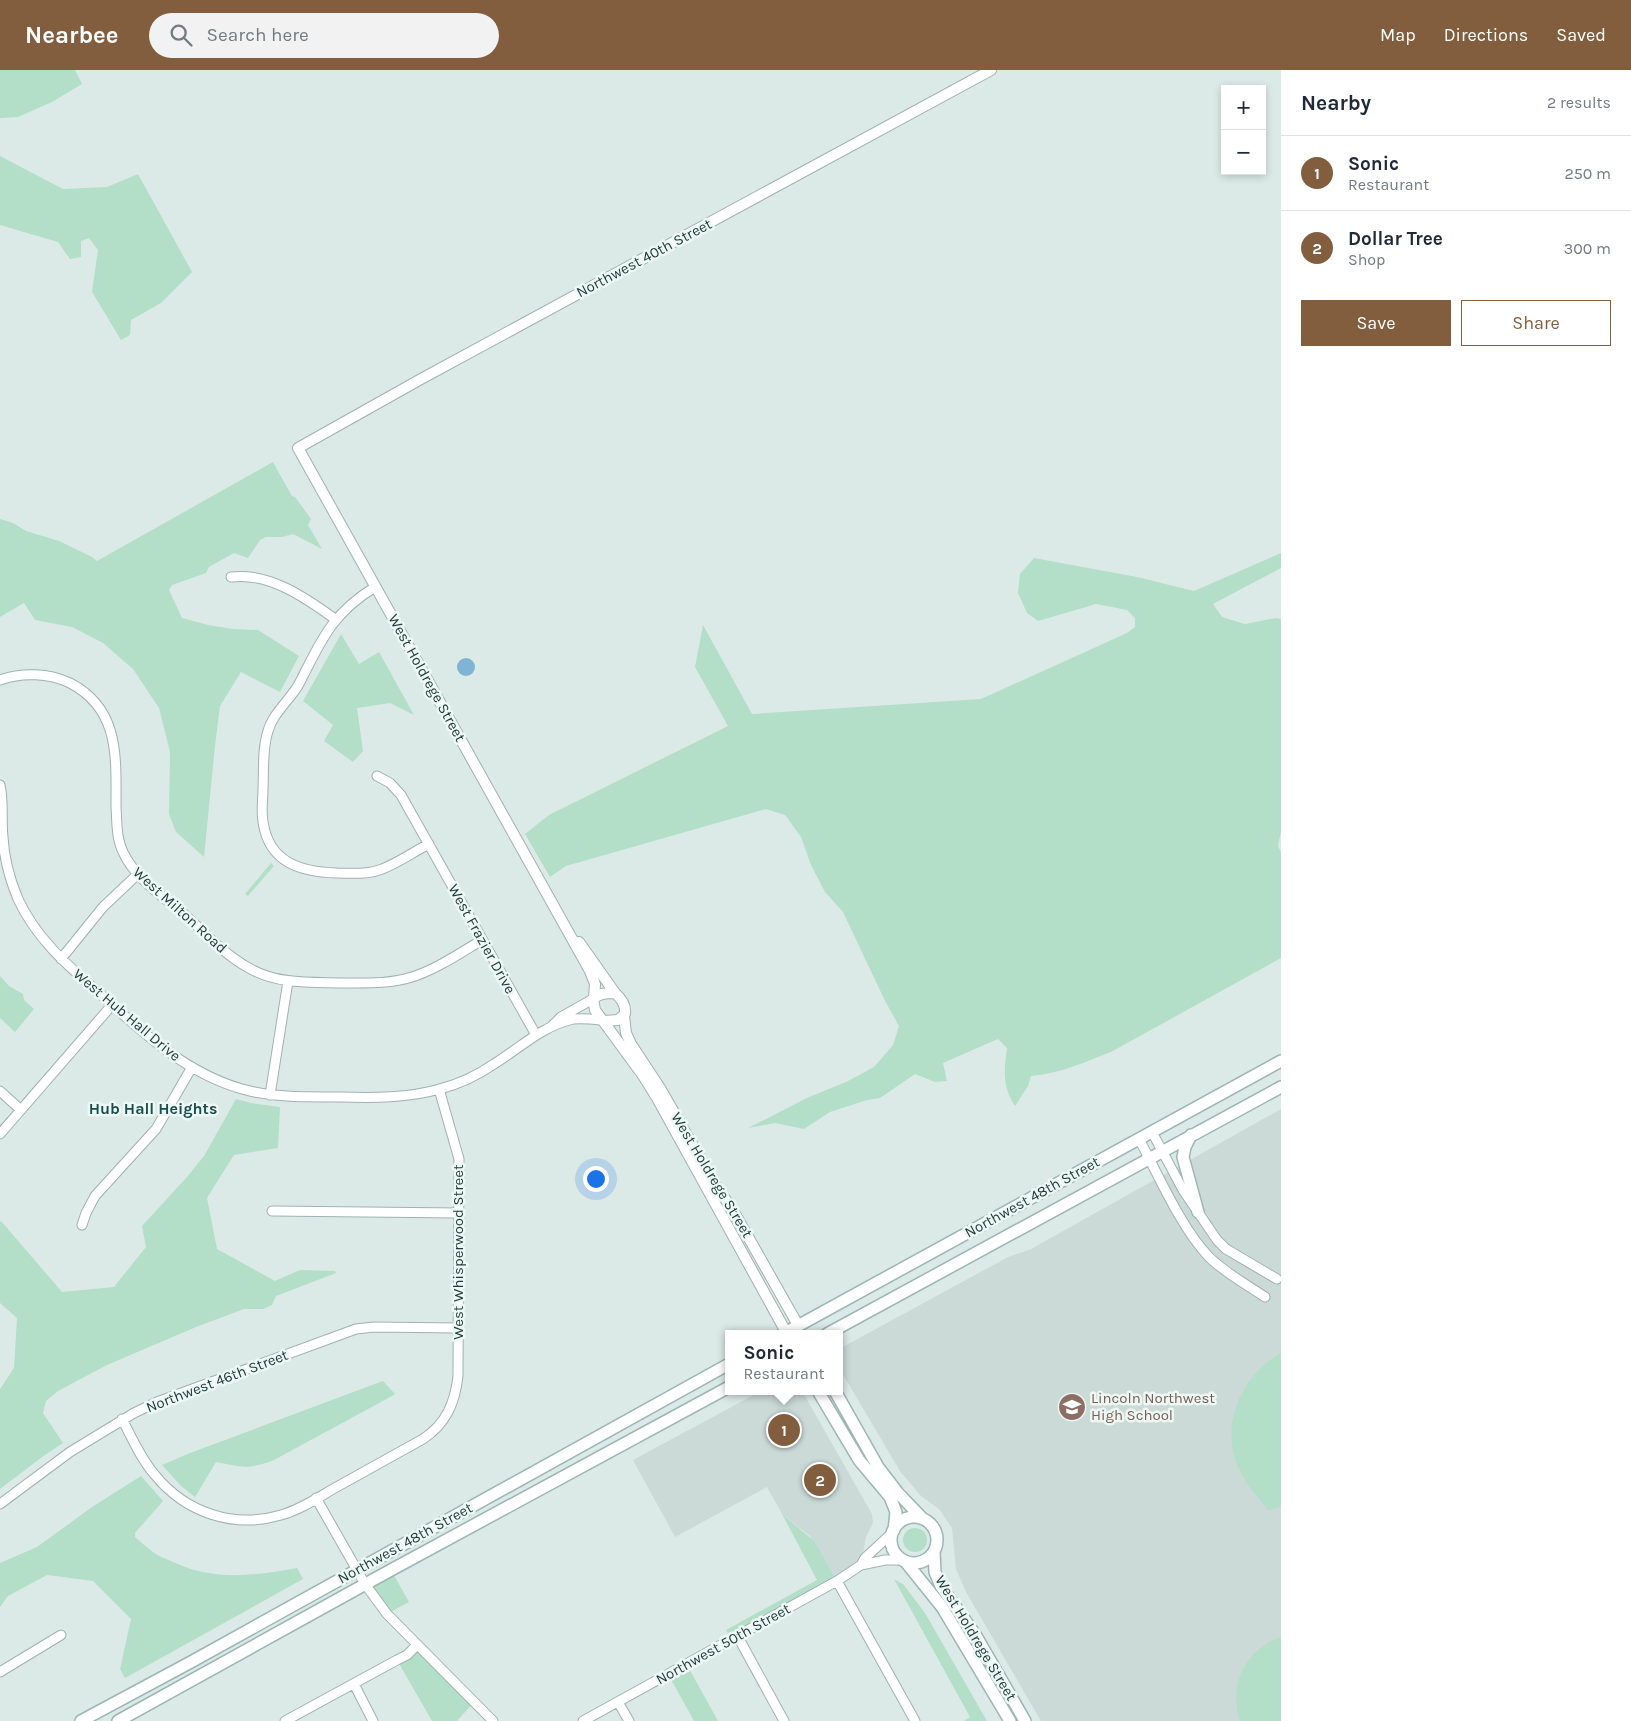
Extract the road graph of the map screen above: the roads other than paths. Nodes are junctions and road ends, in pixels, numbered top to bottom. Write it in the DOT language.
graph roads {
  1 [pos="991,70"];
  2 [pos="298,448"];
  3 [pos="232,577"];
  4 [pos="374,586"];
  5 [pos="335,619"];
  6 [pos="0,680"];
  7 [pos="377,776"];
  8 [pos="0,785"];
  9 [pos="428,844"];
  10 [pos="138,874"];
  11 [pos="556,908"];
  12 [pos="482,940"];
  13 [pos="61,959"];
  14 [pos="288,981"];
  15 [pos="615,993"];
  16 [pos="594,998"];
  17 [pos="112,1005"];
  18 [pos="624,1016"];
  19 [pos="603,1021"];
  20 [pos="552,1026"];
  21 [pos="536,1035"];
  22 [pos="1281,1061"];
  23 [pos="192,1067"];
  24 [pos="1281,1087"];
  25 [pos="439,1089"];
  26 [pos="0,1091"];
  27 [pos="270,1094"];
  28 [pos="21,1110"];
  29 [pos="1152,1132"];
  30 [pos="0,1134"];
  31 [pos="1191,1135"];
  32 [pos="1139,1138"];
  33 [pos="1162,1151"];
  34 [pos="1149,1157"];
  35 [pos="272,1212"];
  36 [pos="1198,1212"];
  37 [pos="459,1213"];
  38 [pos="82,1225"];
  39 [pos="1277,1278"];
  40 [pos="1265,1297"];
  41 [pos="458,1328"];
  42 [pos="801,1329"];
  43 [pos="783,1330"];
  44 [pos="834,1330"];
  45 [pos="725,1366"];
  46 [pos="725,1389"];
  47 [pos="820,1395"];
  48 [pos="837,1395"];
  49 [pos="122,1419"];
  50 [pos="316,1498"];
  51 [pos="0,1504"];
  52 [pos="922,1518"];
  53 [pos="893,1531"];
  54 [pos="934,1552"];
  55 [pos="904,1560"];
  56 [pos="861,1565"];
  57 [pos="357,1570"];
  58 [pos="837,1581"];
  59 [pos="365,1584"];
  60 [pos="61,1634"];
  61 [pos="738,1637"];
  62 [pos="418,1645"];
  63 [pos="0,1672"];
  64 [pos="354,1684"];
  65 [pos="618,1702"];
  66 [pos="81,1721"];
  67 [pos="118,1721"];
  68 [pos="285,1721"];
  69 [pos="373,1721"];
  70 [pos="493,1721"];
  71 [pos="583,1721"];
  72 [pos="629,1721"];
  73 [pos="784,1721"];
  74 [pos="915,1721"];
  75 [pos="1010,1721"];
  76 [pos="1026,1721"];
  1 -- 2 [label="street, Northwest 40th Street"];
  2 -- 4 [label="street, West Holdrege Street"];
  3 -- 5 [label="street"];
  4 -- 5 [label="street"];
  4 -- 11 [label="street, West Holdrege Street"];
  5 -- 9 [label="street"];
  6 -- 10 [label="street, West Milton Road"];
  7 -- 9 [label="street, West Frazier Drive"];
  8 -- 13 [label="street, West Hub Hall Drive"];
  9 -- 12 [label="street, West Frazier Drive"];
  10 -- 13 [label="street"];
  10 -- 14 [label="street, West Milton Road"];
  11 -- 15 [label="street, West Holdrege Street"];
  11 -- 16 [label="street, West Holdrege Street"];
  12 -- 14 [label="street, West Milton Road"];
  12 -- 21 [label="street, West Frazier Drive"];
  13 -- 17 [label="street, West Hub Hall Drive"];
  14 -- 27 [label="street"];
  15 -- 16 [label="street"];
  15 -- 18 [label="street"];
  16 -- 19 [label="street"];
  16 -- 20 [label="street"];
  17 -- 23 [label="street, West Hub Hall Drive"];
  17 -- 28 [label="street"];
  18 -- 19 [label="street"];
  18 -- 42 [label="street, West Holdrege Street"];
  19 -- 20 [label="street"];
  19 -- 43 [label="street, West Holdrege Street"];
  20 -- 21 [label="street, West Hub Hall Drive"];
  21 -- 25 [label="street, West Hub Hall Drive"];
  22 -- 29 [label="main road, Northwest 48th Street"];
  23 -- 27 [label="street, West Hub Hall Drive"];
  23 -- 38 [label="street"];
  24 -- 31 [label="main road, Northwest 48th Street"];
  25 -- 27 [label="street, West Hub Hall Drive"];
  25 -- 37 [label="street, West Whisperwood Street"];
  26 -- 28 [label="street"];
  28 -- 30 [label="street"];
  29 -- 32 [label="main road, Northwest 48th Street"];
  29 -- 33 [label="street"];
  31 -- 33 [label="main road, Northwest 48th Street"];
  31 -- 36 [label="main road"];
  32 -- 34 [label="street"];
  32 -- 42 [label="main road, Northwest 48th Street"];
  33 -- 34 [label="main road, Northwest 48th Street"];
  33 -- 36 [label="street"];
  34 -- 40 [label="street"];
  34 -- 44 [label="main road, Northwest 48th Street"];
  35 -- 37 [label="street"];
  36 -- 39 [label="street"];
  37 -- 41 [label="street, West Whisperwood Street"];
  41 -- 49 [label="street, Northwest 46th Street"];
  41 -- 50 [label="street, West Whisperwood Street"];
  45 -- 57 [label="main road, Northwest 48th Street"];
  46 -- 59 [label="main road, Northwest 48th Street"];
  47 -- 53 [label="main road"];
  48 -- 52 [label="main road"];
  49 -- 50 [label="street, West Whisperwood Street"];
  49 -- 51 [label="street, Northwest 46th Street"];
  50 -- 57 [label="street"];
  52 -- 53 [label="main road"];
  52 -- 54 [label="main road"];
  53 -- 55 [label="main road"];
  53 -- 56 [label="street, Northwest 50th Street"];
  54 -- 55 [label="main road"];
  54 -- 76 [label="main road, West Holdrege Street"];
  55 -- 56 [label="street, Northwest 50th Street"];
  55 -- 75 [label="main road, West Holdrege Street"];
  56 -- 58 [label="street, Northwest 50th Street"];
  57 -- 59 [label="street"];
  57 -- 66 [label="main road, Northwest 48th Street"];
  58 -- 61 [label="street, Northwest 50th Street"];
  58 -- 74 [label="street"];
  59 -- 62 [label="street"];
  59 -- 67 [label="main road, Northwest 48th Street"];
  60 -- 63 [label="street"];
  61 -- 65 [label="street, Northwest 50th Street"];
  61 -- 73 [label="street"];
  62 -- 64 [label="street"];
  62 -- 70 [label="street"];
  64 -- 68 [label="street"];
  64 -- 69 [label="street"];
  65 -- 71 [label="street, Northwest 50th Street"];
  65 -- 72 [label="street"];
}
